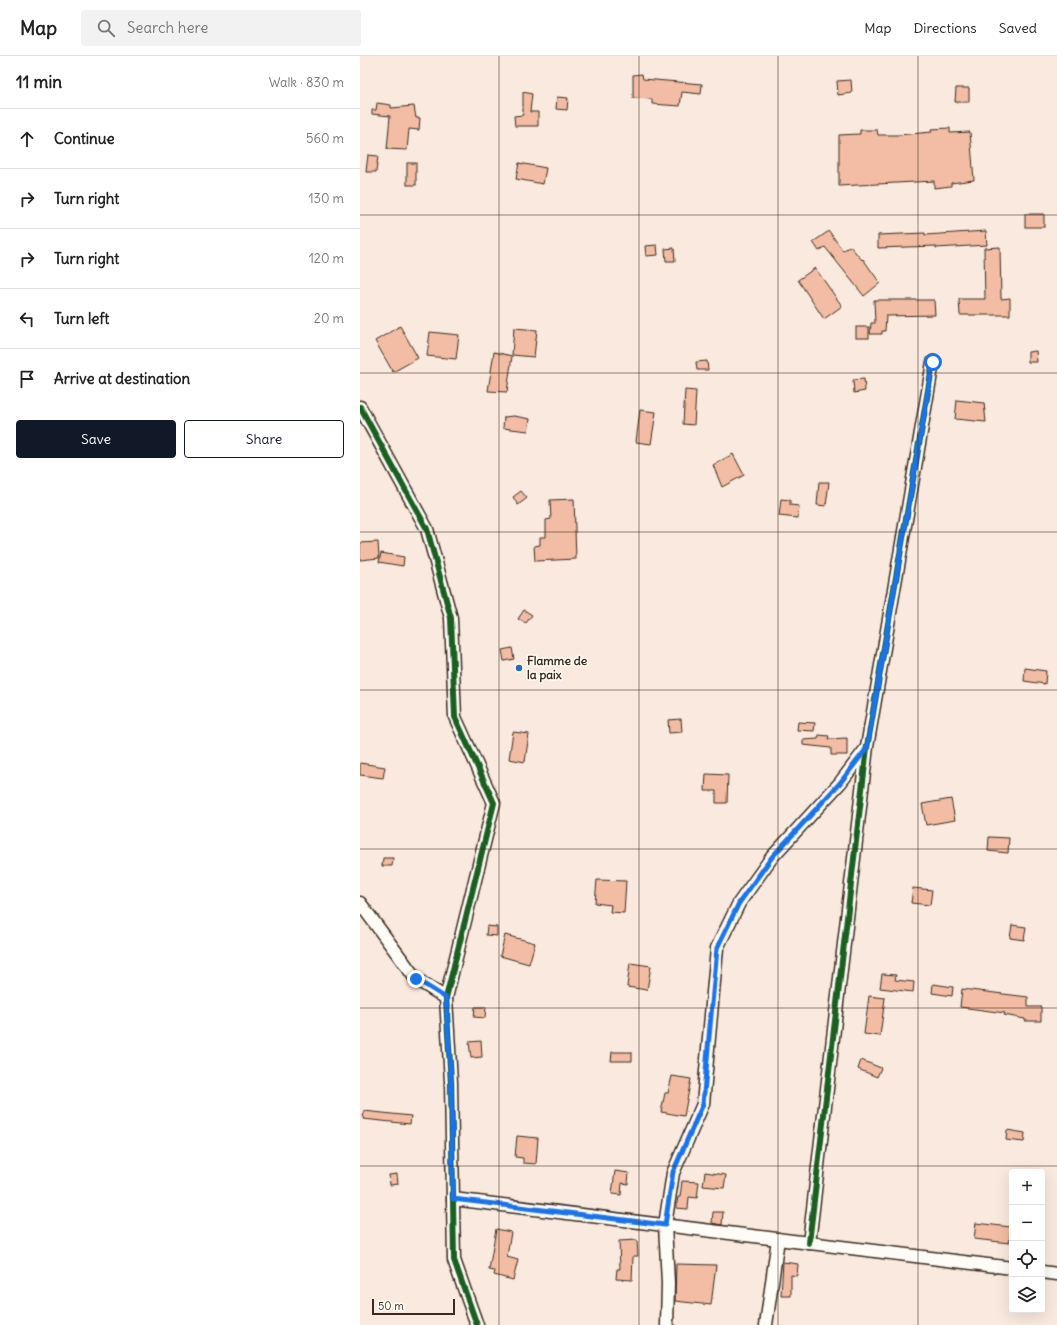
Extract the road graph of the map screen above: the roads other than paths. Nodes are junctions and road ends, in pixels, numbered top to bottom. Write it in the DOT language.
graph roads {
  1 [pos="933,362"];
  2 [pos="360,407"];
  3 [pos="867,748"];
  4 [pos="360,904"];
  5 [pos="446,998"];
  6 [pos="453,1199"];
  7 [pos="665,1225"];
  8 [pos="778,1239"];
  9 [pos="808,1243"];
  10 [pos="1009,1268"];
  11 [pos="1045,1272"];
  12 [pos="1057,1274"];
  13 [pos="478,1325"];
  14 [pos="667,1325"];
  15 [pos="766,1325"];
  1 -- 3 [label="street"];
  2 -- 5 [label="street"];
  3 -- 7 [label="street"];
  3 -- 9 [label="street"];
  4 -- 5 [label="street"];
  5 -- 6 [label="street"];
  6 -- 7 [label="street"];
  6 -- 13 [label="street"];
  7 -- 8 [label="street"];
  7 -- 14 [label="street"];
  8 -- 9 [label="street"];
  8 -- 15 [label="street"];
  9 -- 10 [label="street"];
  11 -- 12 [label="street"];
}
